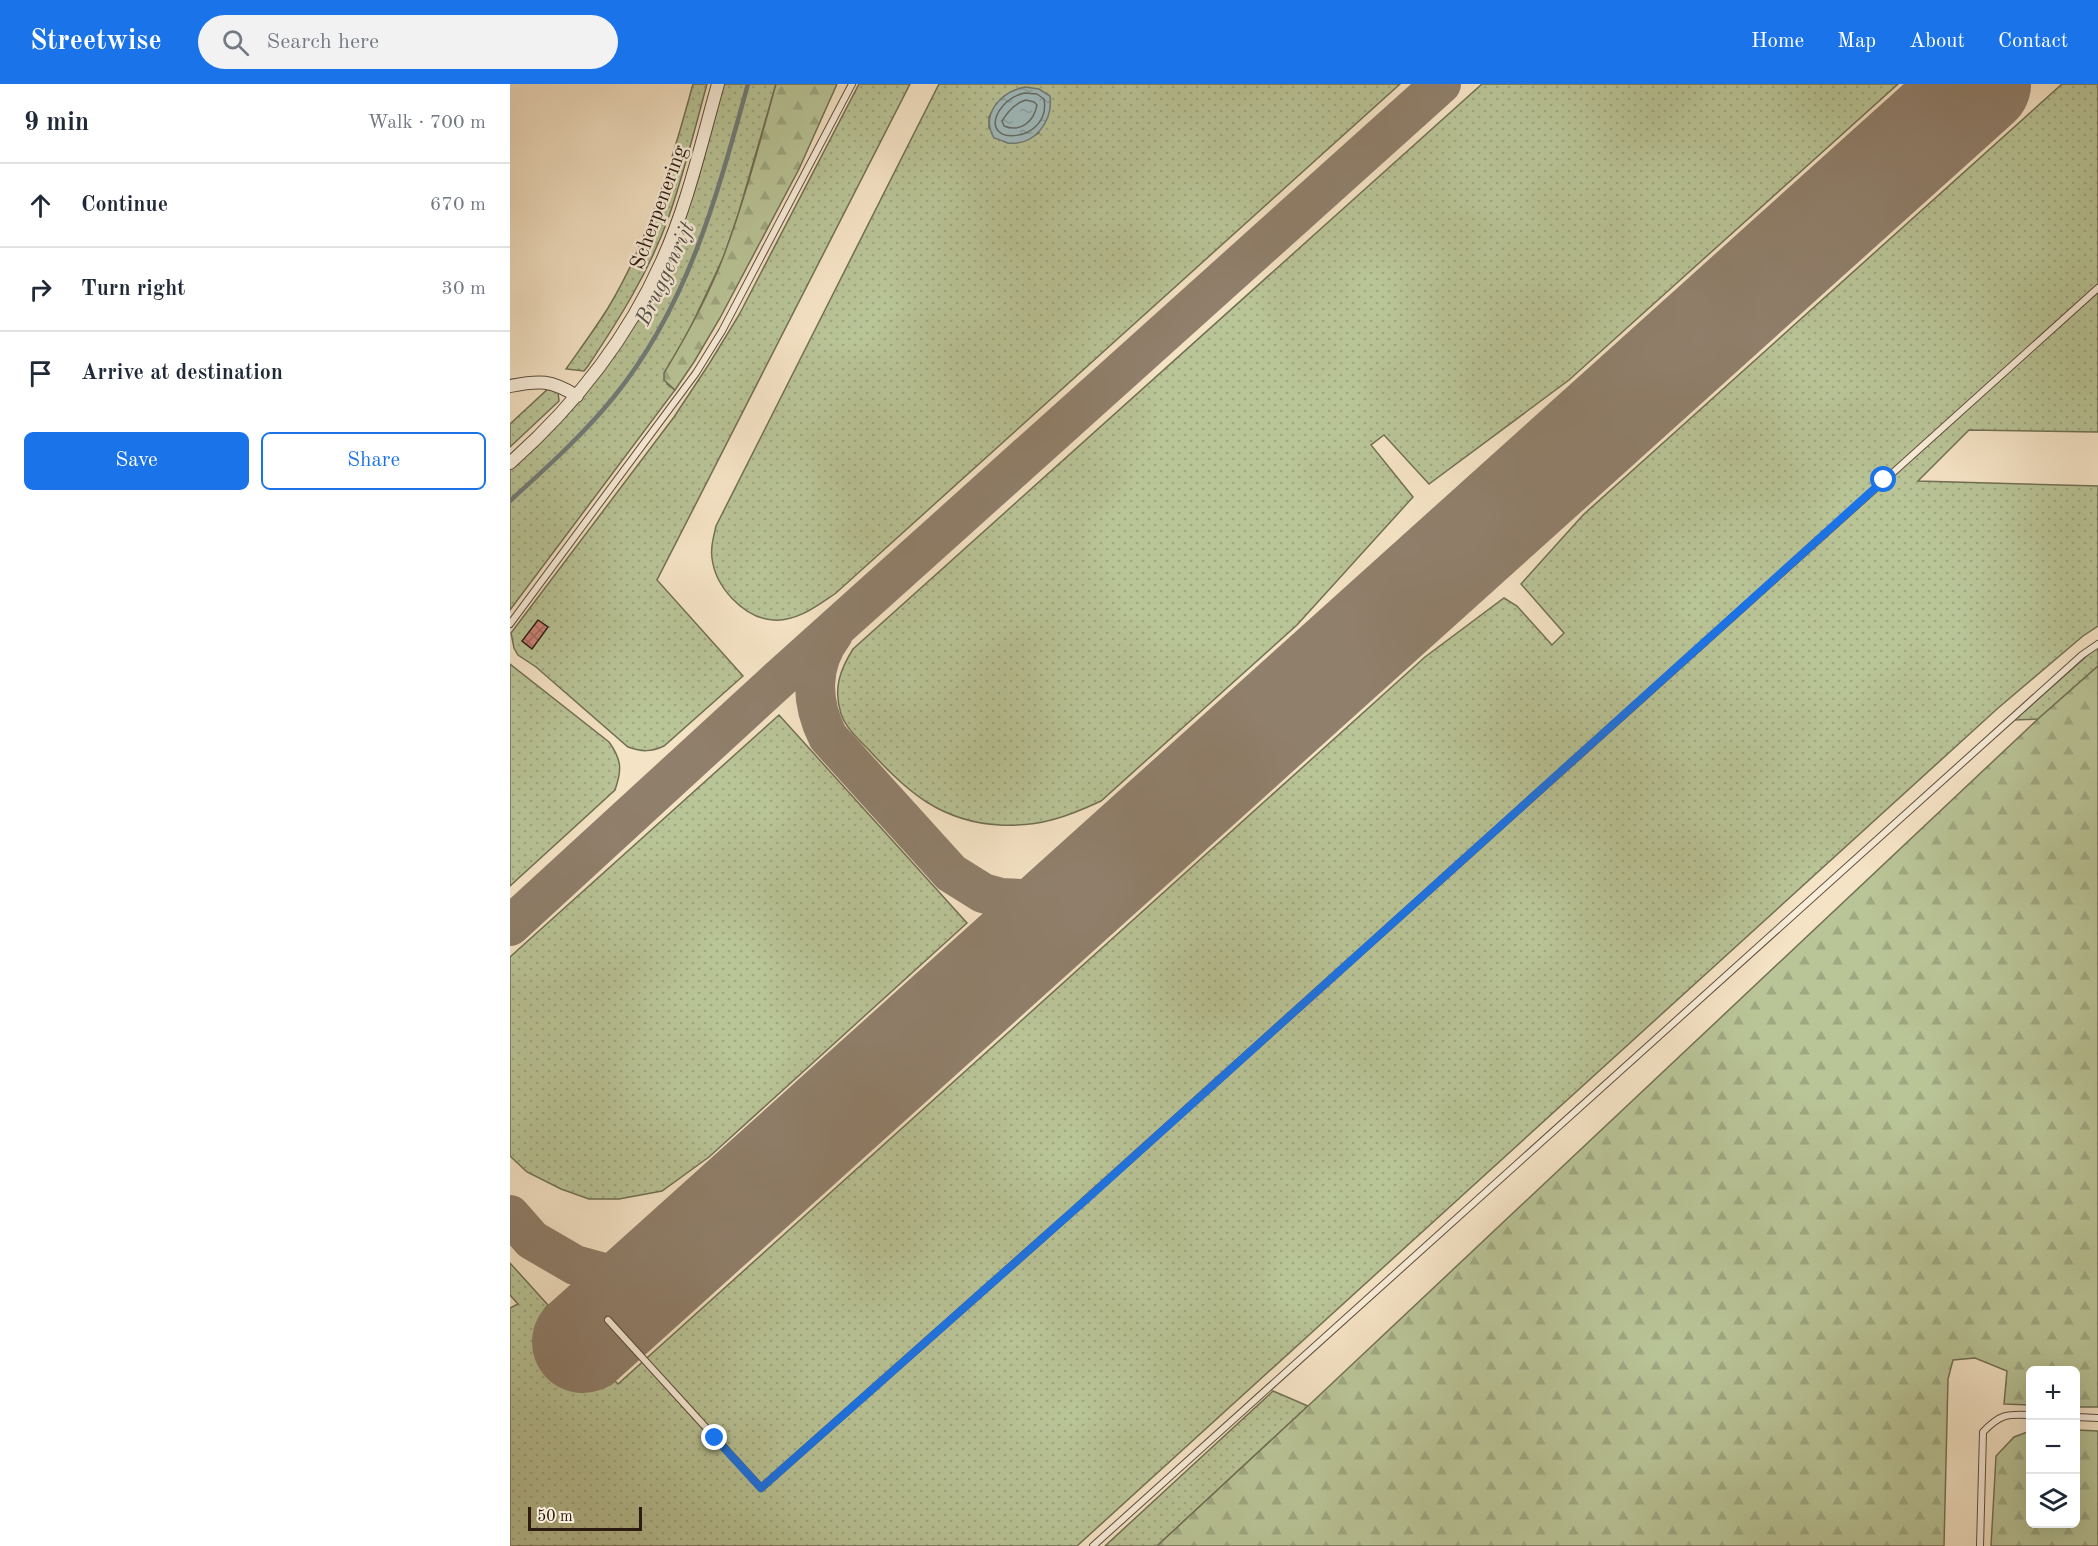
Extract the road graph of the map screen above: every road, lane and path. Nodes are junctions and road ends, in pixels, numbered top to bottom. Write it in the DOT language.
graph roads {
  1 [pos="718,84"];
  2 [pos="852,84"];
  3 [pos="2098,288"];
  4 [pos="510,386"];
  5 [pos="577,396"];
  6 [pos="510,463"];
  7 [pos="510,624"];
  8 [pos="2098,644"];
  9 [pos="608,1320"];
  10 [pos="2026,1415"];
  11 [pos="2080,1417"];
  12 [pos="2098,1418"];
  13 [pos="1093,1546"];
  14 [pos="1980,1546"];
  1 -- 5 [label="street, Scherpenering"];
  2 -- 7 [label="lane"];
  3 -- 9 [label="lane"];
  4 -- 5 [label="street"];
  5 -- 6 [label="street, Scherpenering"];
  8 -- 13 [label="lane"];
  10 -- 14 [label="lane"];
  11 -- 12 [label="lane"];
}
